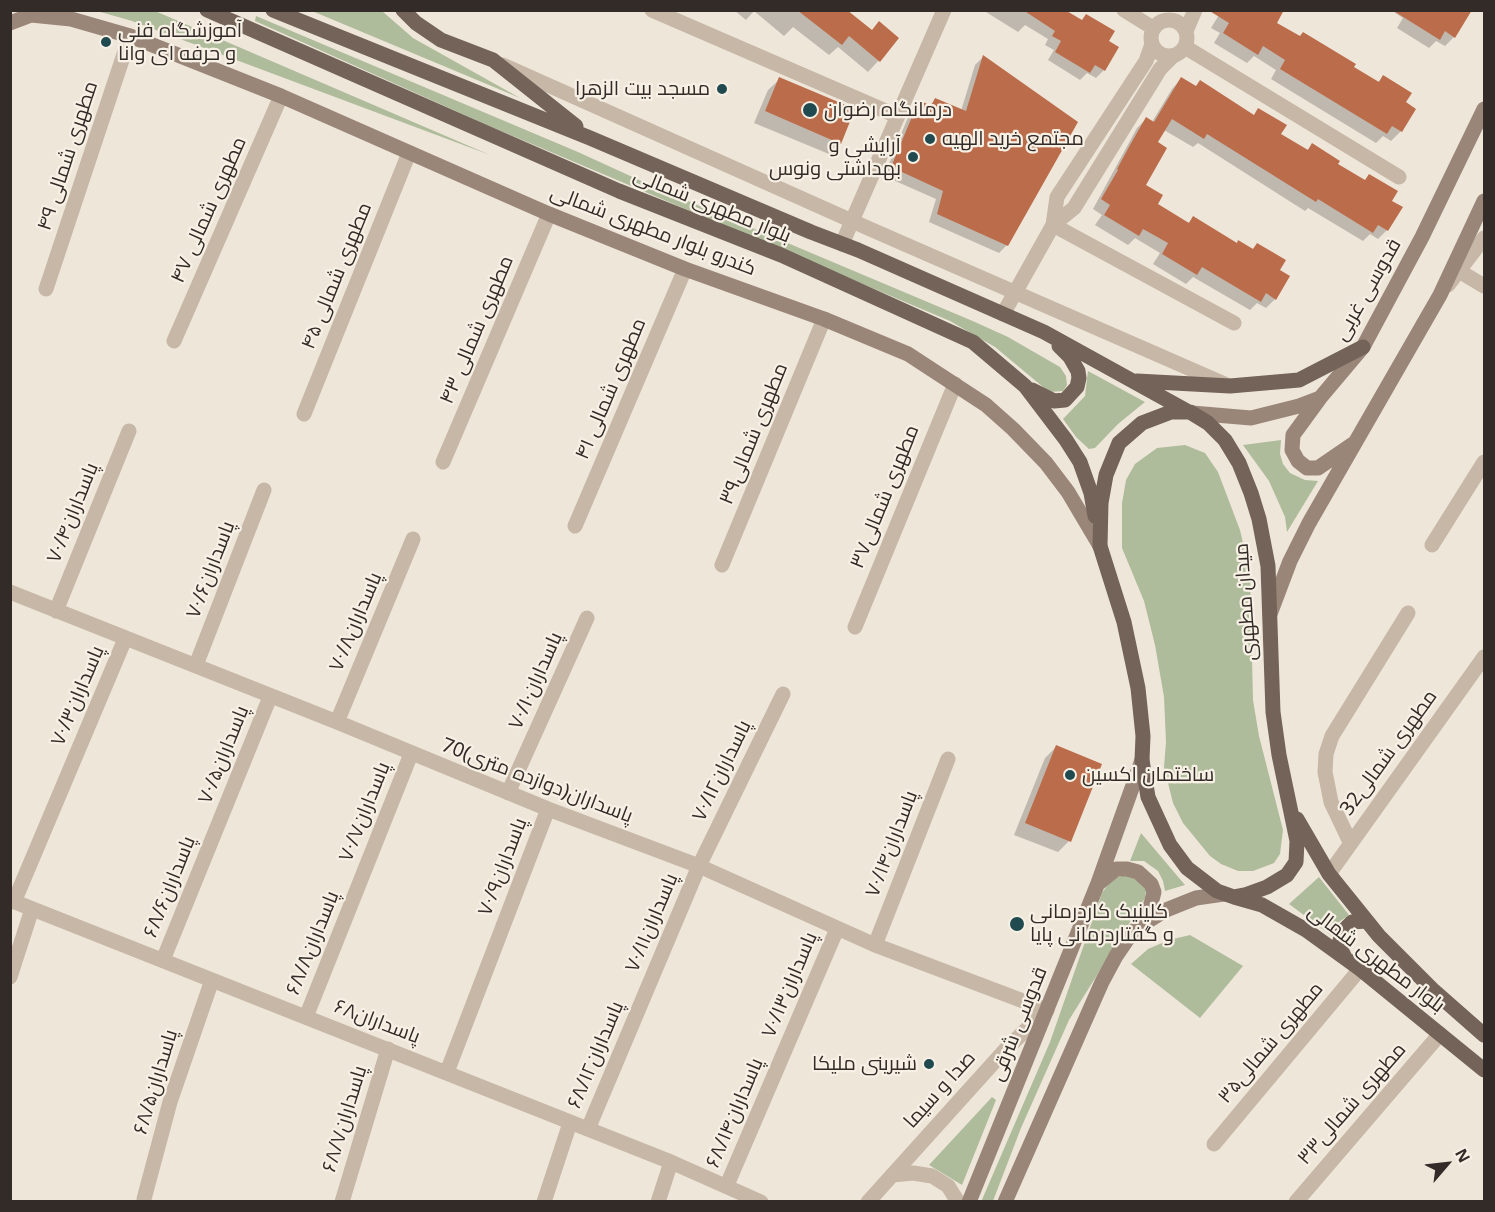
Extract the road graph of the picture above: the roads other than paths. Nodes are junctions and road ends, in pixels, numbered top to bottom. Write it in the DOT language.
graph roads {
  1 [pos="207,10"];
  2 [pos="273,10"];
  3 [pos="403,10"];
  4 [pos="652,10"];
  5 [pos="944,10"];
  6 [pos="1124,10"];
  7 [pos="1196,10"];
  8 [pos="1172,15"];
  9 [pos="10,23"];
  10 [pos="1153,28"];
  11 [pos="1186,31"];
  12 [pos="130,36"];
  13 [pos="1152,44"];
  14 [pos="1179,52"];
  15 [pos="493,60"];
  16 [pos="281,96"];
  17 [pos="1485,109"];
  18 [pos="897,116"];
  19 [pos="590,138"];
  20 [pos="1094,140"];
  21 [pos="1109,150"];
  22 [pos="409,153"];
  23 [pos="1399,177"];
  24 [pos="1485,201"];
  25 [pos="549,214"];
  26 [pos="852,220"];
  27 [pos="1053,225"];
  28 [pos="1485,238"];
  29 [pos="842,244"];
  30 [pos="685,268"];
  31 [pos="1459,271"];
  32 [pos="1485,286"];
  33 [pos="46,289"];
  34 [pos="1016,291"];
  35 [pos="1440,295"];
  36 [pos="1003,314"];
  37 [pos="824,319"];
  38 [pos="1234,322"];
  39 [pos="1044,332"];
  40 [pos="174,340"];
  41 [pos="1362,347"];
  42 [pos="1133,381"];
  43 [pos="955,384"];
  44 [pos="1025,386"];
  45 [pos="1230,386"];
  46 [pos="1320,398"];
  47 [pos="1190,412"];
  48 [pos="304,414"];
  49 [pos="129,431"];
  50 [pos="1358,440"];
  51 [pos="443,462"];
  52 [pos="1485,462"];
  53 [pos="264,490"];
  54 [pos="575,526"];
  55 [pos="413,539"];
  56 [pos="1431,545"];
  57 [pos="1100,546"];
  58 [pos="722,565"];
  59 [pos="10,592"];
  60 [pos="56,611"];
  61 [pos="1408,613"];
  62 [pos="1270,614"];
  63 [pos="587,618"];
  64 [pos="855,627"];
  65 [pos="125,639"];
  66 [pos="1485,657"];
  67 [pos="196,665"];
  68 [pos="783,694"];
  69 [pos="270,697"];
  70 [pos="337,722"];
  71 [pos="411,754"];
  72 [pos="948,759"];
  73 [pos="1142,760"];
  74 [pos="508,793"];
  75 [pos="1288,806"];
  76 [pos="548,809"];
  77 [pos="216,829"];
  78 [pos="1350,842"];
  79 [pos="699,866"];
  80 [pos="1329,874"];
  81 [pos="1098,883"];
  82 [pos="359,885"];
  83 [pos="1229,896"];
  84 [pos="12,901"];
  85 [pos="32,909"];
  86 [pos="1366,921"];
  87 [pos="1137,928"];
  88 [pos="837,929"];
  89 [pos="875,945"];
  90 [pos="1345,958"];
  91 [pos="163,960"];
  92 [pos="1360,969"];
  93 [pos="10,977"];
  94 [pos="212,980"];
  95 [pos="644,997"];
  96 [pos="1047,1010"];
  97 [pos="306,1017"];
  98 [pos="1440,1034"];
  99 [pos="1485,1035"];
  100 [pos="388,1049"];
  101 [pos="782,1057"];
  102 [pos="1485,1071"];
  103 [pos="447,1072"];
  104 [pos="570,1123"];
  105 [pos="588,1129"];
  106 [pos="1214,1144"];
  107 [pos="671,1162"];
  108 [pos="892,1175"];
  109 [pos="727,1185"];
  110 [pos="144,1199"];
  111 [pos="342,1202"];
  112 [pos="544,1202"];
  113 [pos="658,1202"];
  114 [pos="762,1202"];
  115 [pos="868,1202"];
  116 [pos="958,1202"];
  117 [pos="969,1202"];
  118 [pos="1005,1202"];
  119 [pos="1296,1202"];
  1 -- 44 [label="main road, بلوار مطهری شمالی"];
  2 -- 19 [label="main road, بلوار مطهری شمالی"];
  3 -- 15 [label="main road"];
  4 -- 18 [label="street"];
  5 -- 18 [label="street"];
  6 -- 10 [label="street"];
  7 -- 11 [label="street"];
  8 -- 10 [label="street"];
  8 -- 11 [label="street"];
  9 -- 12 [label="main road, کندرو بلوار مطهری شمالی"];
  10 -- 13 [label="street"];
  11 -- 14 [label="street"];
  12 -- 16 [label="main road, کندرو بلوار مطهری شمالی"];
  12 -- 33 [label="street, مطهرى شمالى ۴۹"];
  13 -- 14 [label="street"];
  13 -- 20 [label="street"];
  14 -- 21 [label="street"];
  14 -- 23 [label="street"];
  15 -- 19 [label="main road"];
  15 -- 26 [label="street"];
  16 -- 22 [label="main road, کندرو بلوار مطهری شمالی"];
  16 -- 40 [label="street, مطهرى شمالى ۴۷"];
  17 -- 41 [label="main road, قدوسی غربی"];
  18 -- 26 [label="street"];
  19 -- 29 [label="main road, بلوار مطهری شمالی"];
  20 -- 21 [label="street"];
  20 -- 27 [label="street"];
  21 -- 27 [label="street"];
  22 -- 25 [label="main road, کندرو بلوار مطهری شمالی"];
  22 -- 48 [label="street, مطهرى شمالى ۴۵"];
  24 -- 35 [label="main road"];
  25 -- 30 [label="main road, کندرو بلوار مطهری شمالی"];
  25 -- 51 [label="street, مطهرى شمالى ۴۳"];
  26 -- 29 [label="street"];
  26 -- 34 [label="street"];
  27 -- 34 [label="street"];
  27 -- 38 [label="street"];
  28 -- 31 [label="street"];
  29 -- 36 [label="main road, بلوار مطهری شمالی"];
  30 -- 37 [label="main road, کندرو بلوار مطهری شمالی"];
  30 -- 54 [label="street, ۴۱ مطهرى شمالى"];
  31 -- 32 [label="street"];
  31 -- 35 [label="street"];
  34 -- 36 [label="street"];
  34 -- 45 [label="street"];
  35 -- 50 [label="main road"];
  36 -- 39 [label="main road, بلوار مطهری شمالی"];
  37 -- 43 [label="main road, کندرو بلوار مطهری شمالی"];
  37 -- 58 [label="street, مطهرى شمالى۳۹"];
  39 -- 42 [label="main road, بلوار مطهری شمالی"];
  39 -- 44 [label="main road"];
  41 -- 45 [label="main road"];
  41 -- 46 [label="main road, قدوسی غربی"];
  42 -- 45 [label="main road"];
  42 -- 47 [label="main road, بلوار مطهری شمالی"];
  43 -- 57 [label="main road, کندرو بلوار مطهری شمالی"];
  43 -- 64 [label="street, مطهرى شمالى۳۷"];
  44 -- 57 [label="main road, بلوار مطهری شمالی"];
  46 -- 47 [label="main road"];
  46 -- 50 [label="main road, قدوسی غربی"];
  47 -- 57 [label="main road"];
  47 -- 62 [label="main road, میدان مطهری"];
  49 -- 60 [label="street, پاسداران۷۰/۴"];
  50 -- 62 [label="main road"];
  52 -- 56 [label="street"];
  53 -- 67 [label="street, پاسداران۷۰/۶"];
  55 -- 70 [label="street, پاسداران۷۰/۸"];
  57 -- 73 [label="main road"];
  59 -- 60 [label="street, 70پاسداران(دوازده متری)"];
  60 -- 65 [label="street, 70پاسداران(دوازده متری)"];
  61 -- 78 [label="street"];
  62 -- 75 [label="main road, میدان مطهری"];
  63 -- 74 [label="street, پاسداران۷۰/۱۰"];
  65 -- 67 [label="street, 70پاسداران(دوازده متری)"];
  65 -- 84 [label="street, پاسداران۷۰/۳"];
  66 -- 78 [label="street, 32مطهرى شمالى"];
  67 -- 69 [label="street, 70پاسداران(دوازده متری)"];
  68 -- 79 [label="street, پاسداران۷۰/۱۲"];
  69 -- 70 [label="street, 70پاسداران(دوازده متری)"];
  69 -- 77 [label="street, پاسداران۷۰/۵"];
  70 -- 71 [label="street, 70پاسداران(دوازده متری)"];
  71 -- 74 [label="street, 70پاسداران(دوازده متری)"];
  71 -- 82 [label="street, پاسداران۷۰/۷"];
  72 -- 89 [label="street, پاسداران۷۰/۱۴"];
  73 -- 81 [label="main road, قدوسی شرقی"];
  73 -- 83 [label="main road"];
  74 -- 76 [label="street, 70پاسداران(دوازده متری)"];
  75 -- 80 [label="main road, بلوار مطهرى شمالى"];
  75 -- 83 [label="main road, میدان مطهری"];
  76 -- 79 [label="street, 70پاسداران(دوازده متری)"];
  76 -- 103 [label="street, پاسداران۷۰/۹"];
  77 -- 91 [label="street, پاسداران۶۸/۶"];
  78 -- 80 [label="street, 32مطهرى شمالى"];
  79 -- 88 [label="street, 70پاسداران(دوازده متری)"];
  79 -- 95 [label="street, پاسداران۷۰/۱۱"];
  80 -- 86 [label="main road, بلوار مطهرى شمالى"];
  81 -- 87 [label="main road"];
  81 -- 96 [label="main road, قدوسی شرقی"];
  82 -- 97 [label="street, پاسداران۶۸/۸"];
  83 -- 87 [label="main road"];
  83 -- 90 [label="main road, بلوار مطهرى شمالى"];
  84 -- 85 [label="street, پاسداران۶۸"];
  85 -- 91 [label="street, پاسداران۶۸"];
  85 -- 93 [label="street"];
  86 -- 90 [label="main road"];
  86 -- 99 [label="main road, بلوار مطهرى شمالى"];
  87 -- 118 [label="main road"];
  88 -- 89 [label="street, 70پاسداران(دوازده متری)"];
  88 -- 101 [label="street, پاسداران۷۰/۱۳"];
  89 -- 96 [label="street, 70پاسداران(دوازده متری)"];
  90 -- 92 [label="main road, بلوار مطهرى شمالى"];
  91 -- 94 [label="street, پاسداران۶۸"];
  92 -- 98 [label="main road, بلوار مطهرى شمالى"];
  92 -- 106 [label="street, مطهرى شمالى۳۵"];
  94 -- 97 [label="street, پاسداران۶۸"];
  94 -- 110 [label="street, پاسداران۶۸/۵"];
  95 -- 105 [label="street, پاسداران۶۸/۱۲"];
  96 -- 108 [label="street, صدا و سیما"];
  96 -- 117 [label="main road, قدوسی شرقی"];
  97 -- 100 [label="street, پاسداران۶۸"];
  98 -- 102 [label="main road, بلوار مطهرى شمالى"];
  98 -- 119 [label="street, مطهرى شمالى۳۳"];
  100 -- 103 [label="street, پاسداران۶۸"];
  100 -- 111 [label="street, پاسداران۶۸/۷"];
  101 -- 109 [label="street, پاسداران۶۸/۱۴"];
  103 -- 104 [label="street, پاسداران۶۸"];
  104 -- 105 [label="street, پاسداران۶۸"];
  104 -- 112 [label="street"];
  105 -- 107 [label="street, پاسداران۶۸"];
  107 -- 109 [label="street, پاسداران۶۸"];
  107 -- 113 [label="street"];
  108 -- 115 [label="street, صدا و سیما"];
  108 -- 116 [label="street"];
  109 -- 114 [label="street, پاسداران۶۸"];
}
